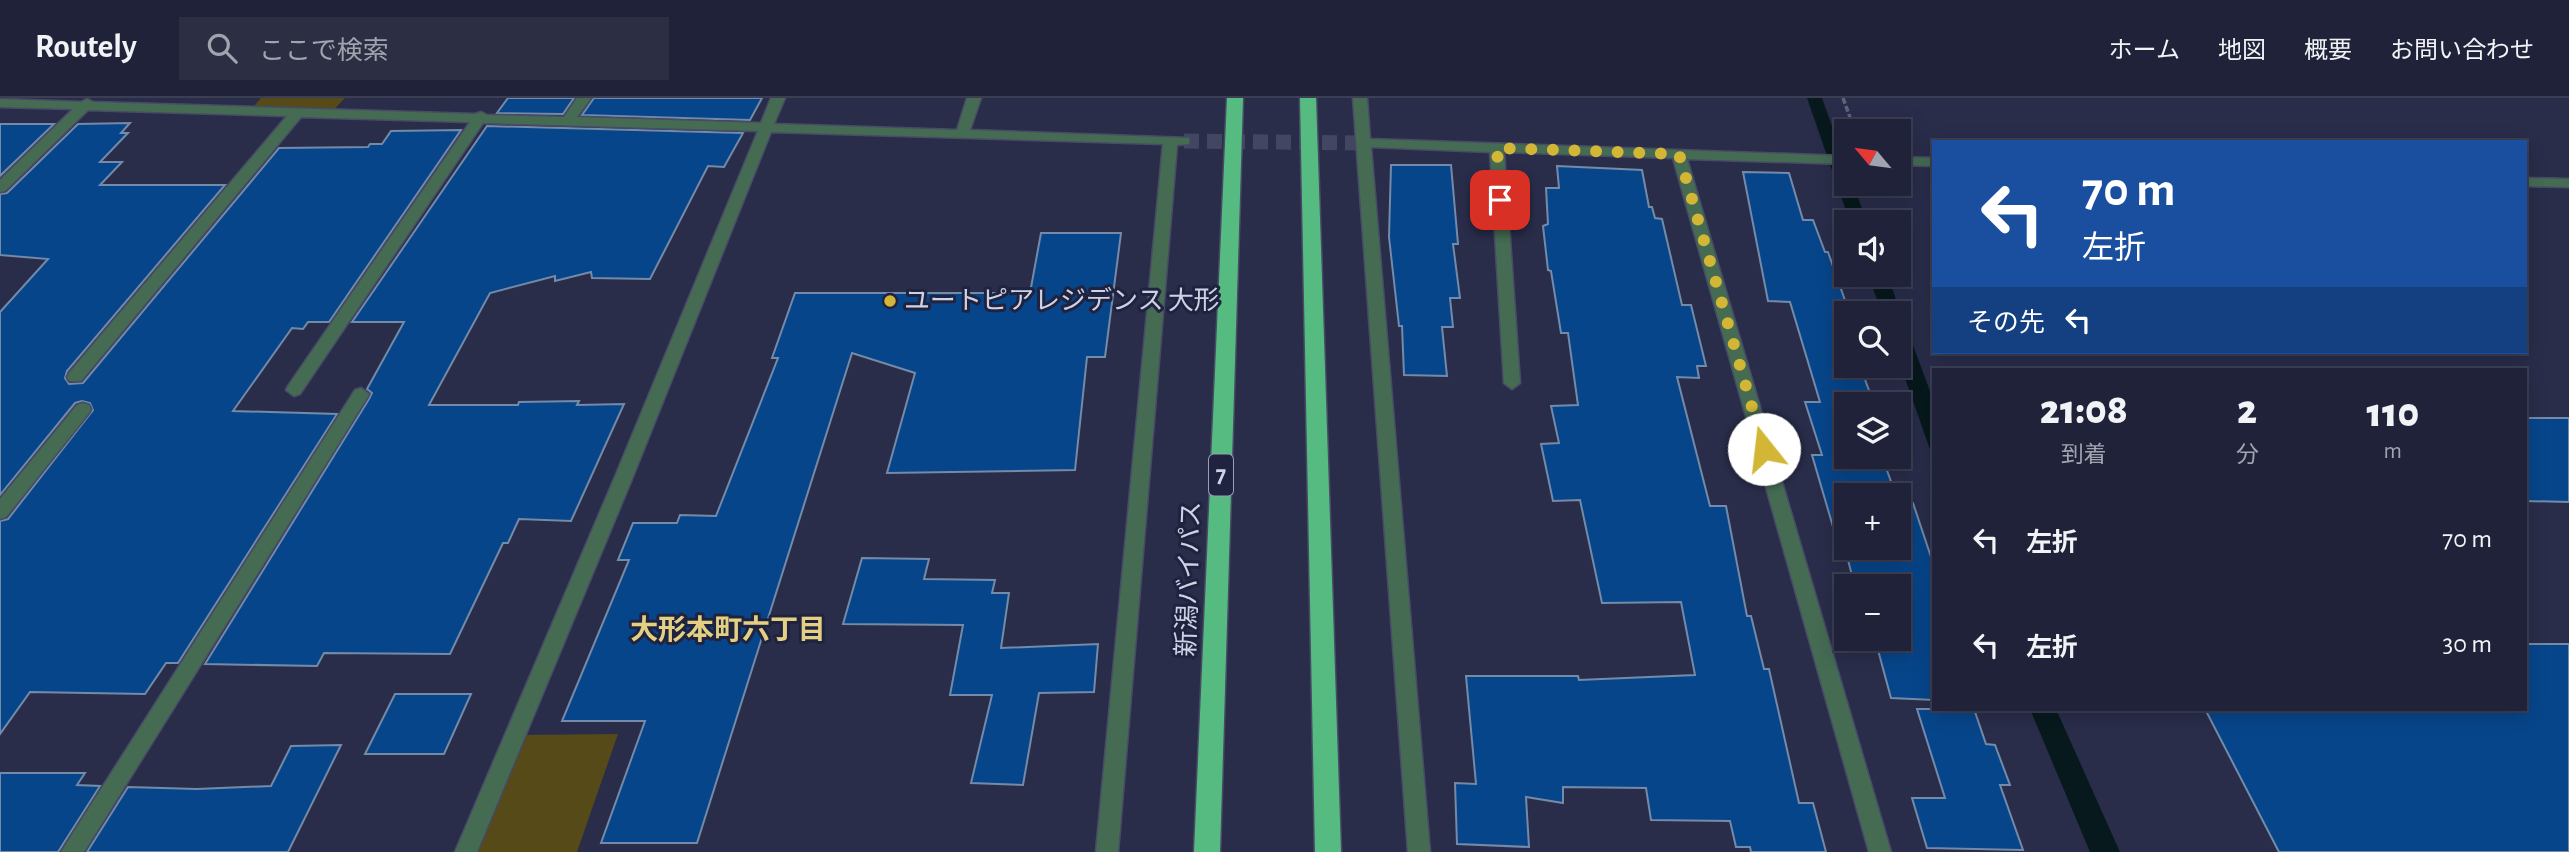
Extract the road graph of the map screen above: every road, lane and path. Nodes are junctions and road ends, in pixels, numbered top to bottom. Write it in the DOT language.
graph roads {
  1 [pos="254,98"];
  2 [pos="584,98"];
  3 [pos="778,98"];
  4 [pos="974,98"];
  5 [pos="1235,98"];
  6 [pos="1308,98"];
  7 [pos="1360,98"];
  8 [pos="1843,98"];
  9 [pos="88,102"];
  10 [pos="0,103"];
  11 [pos="239,111"];
  12 [pos="298,112"];
  13 [pos="481,117"];
  14 [pos="1851,119"];
  15 [pos="569,120"];
  16 [pos="766,127"];
  17 [pos="962,134"];
  18 [pos="1363,143"];
  19 [pos="1497,148"];
  20 [pos="1679,154"];
  21 [pos="1834,159"];
  22 [pos="1911,161"];
  23 [pos="1932,162"];
  24 [pos="2527,182"];
  25 [pos="2569,183"];
  26 [pos="0,188"];
  27 [pos="75,377"];
  28 [pos="1512,383"];
  29 [pos="294,390"];
  30 [pos="361,394"];
  31 [pos="83,409"];
  32 [pos="0,512"];
  33 [pos="72,852"];
  34 [pos="466,852"];
  35 [pos="1107,852"];
  36 [pos="1207,852"];
  37 [pos="1328,852"];
  38 [pos="1419,852"];
  39 [pos="1880,852"];
  1 -- 11 [label="street"];
  2 -- 15 [label="street"];
  3 -- 16 [label="street"];
  4 -- 17 [label="street"];
  5 -- 36 [label="highway, 新潟バイパス / 7"];
  6 -- 37 [label="highway"];
  7 -- 18 [label="street"];
  8 -- 14 [label="path"];
  9 -- 10 [label="street"];
  9 -- 11 [label="street"];
  9 -- 26 [label="street"];
  11 -- 12 [label="street"];
  12 -- 13 [label="street"];
  12 -- 27 [label="street"];
  13 -- 15 [label="street"];
  13 -- 29 [label="street"];
  15 -- 16 [label="street"];
  16 -- 17 [label="street"];
  16 -- 34 [label="street"];
  17 -- 35 [label="street"];
  18 -- 19 [label="street"];
  18 -- 38 [label="street"];
  19 -- 20 [label="street"];
  19 -- 28 [label="street"];
  20 -- 21 [label="street"];
  20 -- 39 [label="street"];
  22 -- 23 [label="street"];
  24 -- 25 [label="street"];
  30 -- 33 [label="street"];
  31 -- 32 [label="street"];
}
